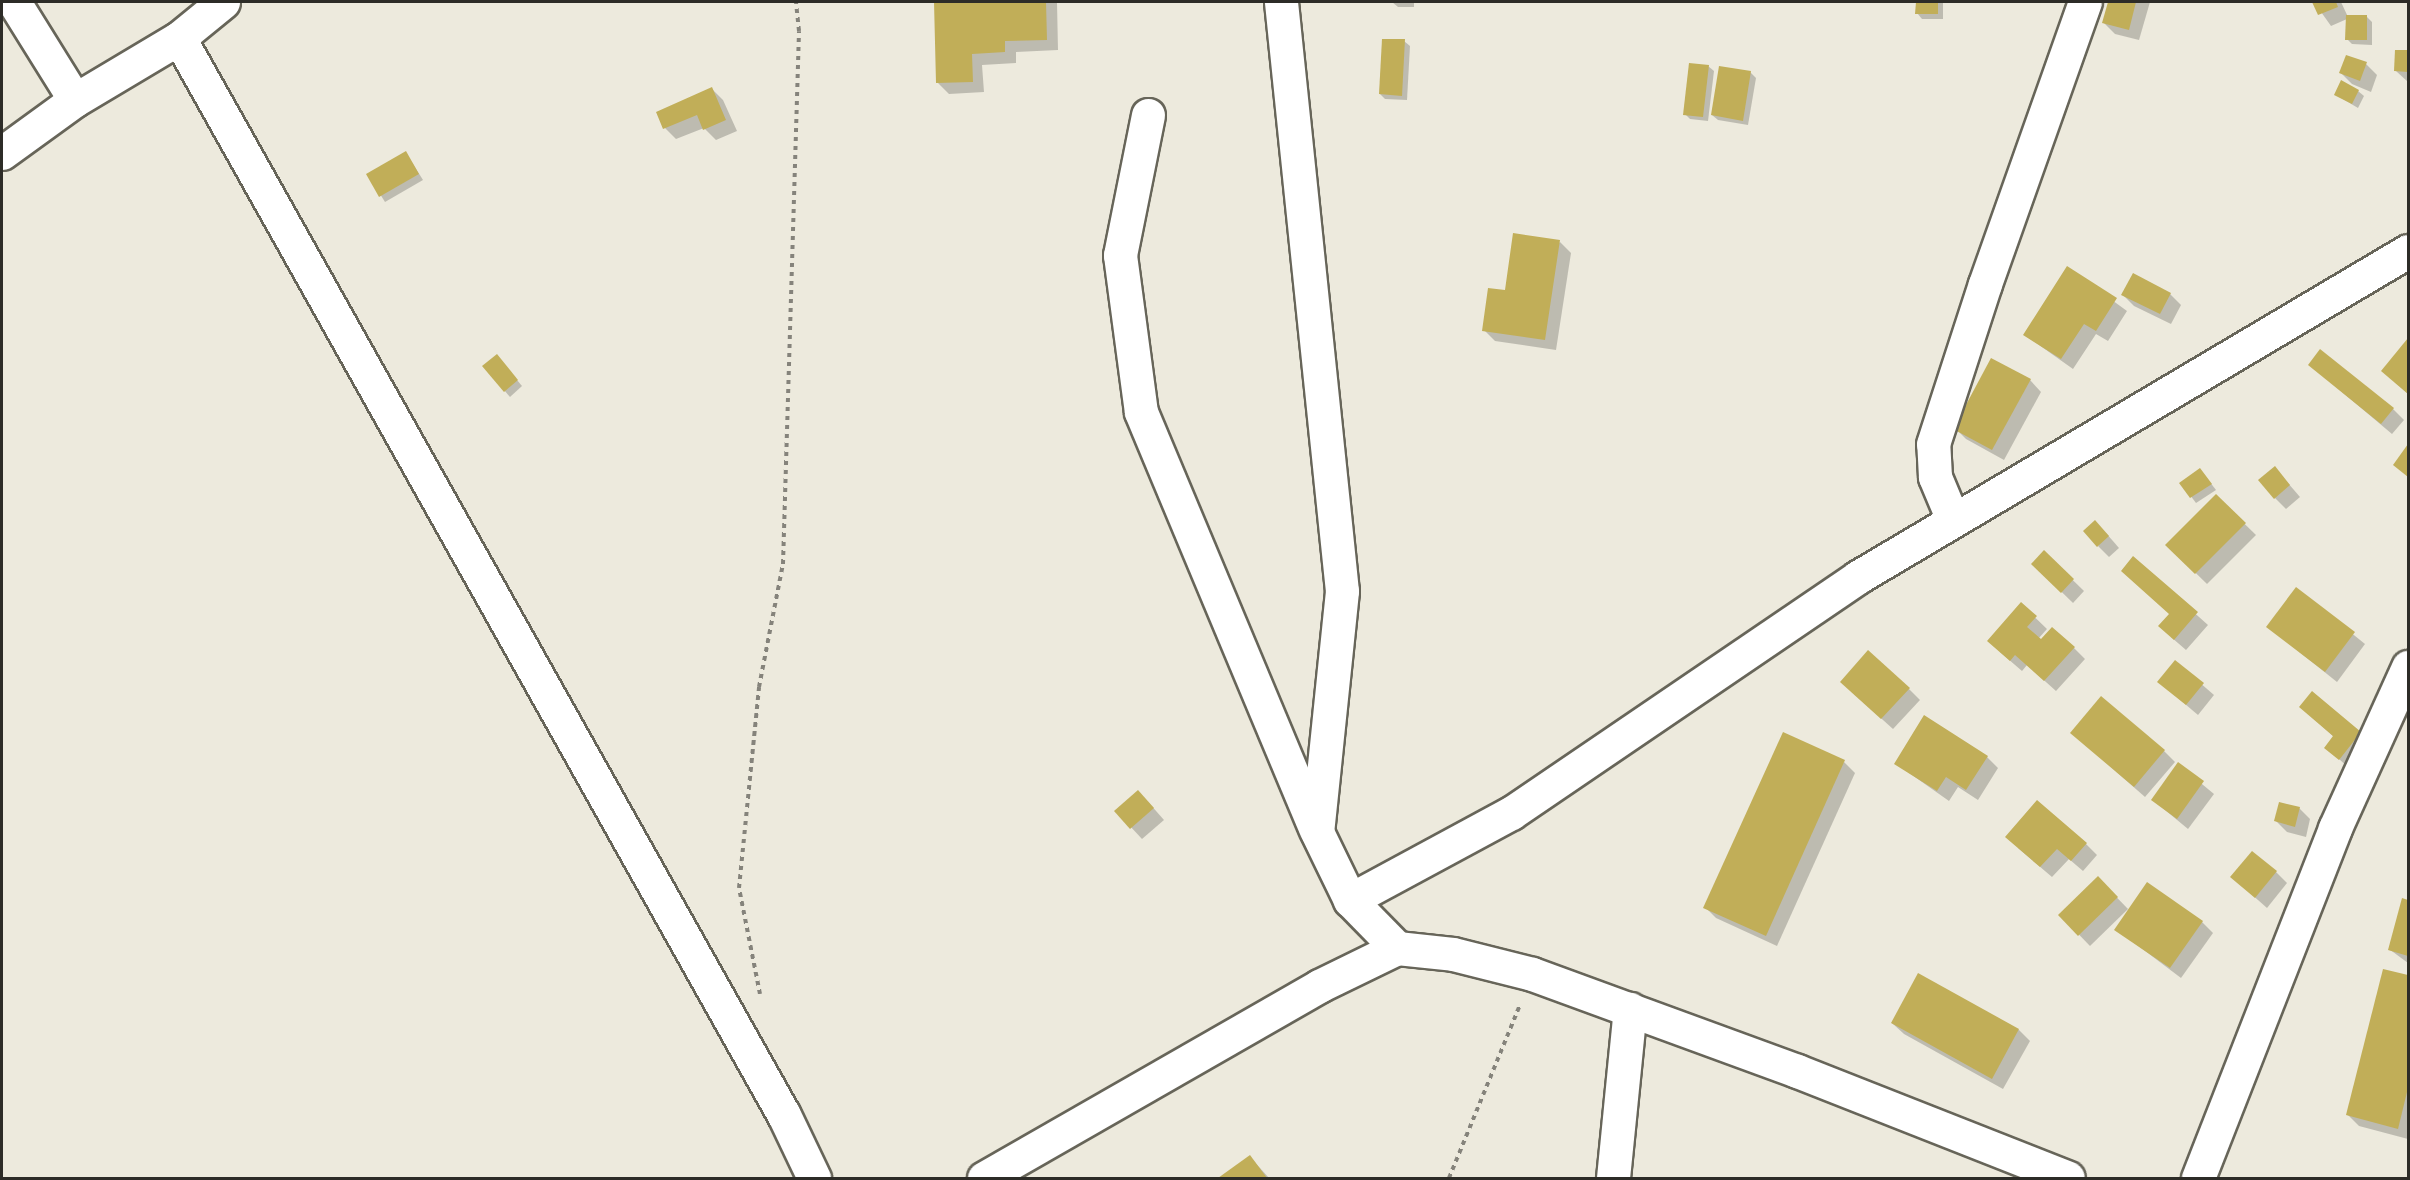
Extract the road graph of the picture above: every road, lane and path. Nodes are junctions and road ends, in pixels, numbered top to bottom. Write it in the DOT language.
graph roads {
  1 [pos="14,2"];
  2 [pos="223,2"];
  3 [pos="795,2"];
  4 [pos="1281,2"];
  5 [pos="2085,2"];
  6 [pos="179,38"];
  7 [pos="75,100"];
  8 [pos="1148,115"];
  9 [pos="2,153"];
  10 [pos="2409,252"];
  11 [pos="1953,520"];
  12 [pos="2409,668"];
  13 [pos="1317,832"];
  14 [pos="1350,900"];
  15 [pos="1397,948"];
  16 [pos="1532,974"];
  17 [pos="762,1002"];
  18 [pos="1630,1009"];
  19 [pos="814,1179"];
  20 [pos="984,1179"];
  21 [pos="1449,1179"];
  22 [pos="1613,1179"];
  23 [pos="2068,1179"];
  24 [pos="2198,1179"];
  1 -- 7 [label="street"];
  2 -- 6 [label="street"];
  3 -- 17 [label="path"];
  4 -- 13 [label="street"];
  5 -- 11 [label="street"];
  6 -- 7 [label="street"];
  6 -- 19 [label="street"];
  7 -- 9 [label="street"];
  8 -- 13 [label="street"];
  10 -- 11 [label="street"];
  11 -- 14 [label="street"];
  12 -- 24 [label="street"];
  13 -- 14 [label="street"];
  14 -- 15 [label="street"];
  15 -- 16 [label="street"];
  15 -- 20 [label="street"];
  16 -- 18 [label="street"];
  16 -- 21 [label="path"];
  18 -- 22 [label="street"];
  18 -- 23 [label="street"];
}
